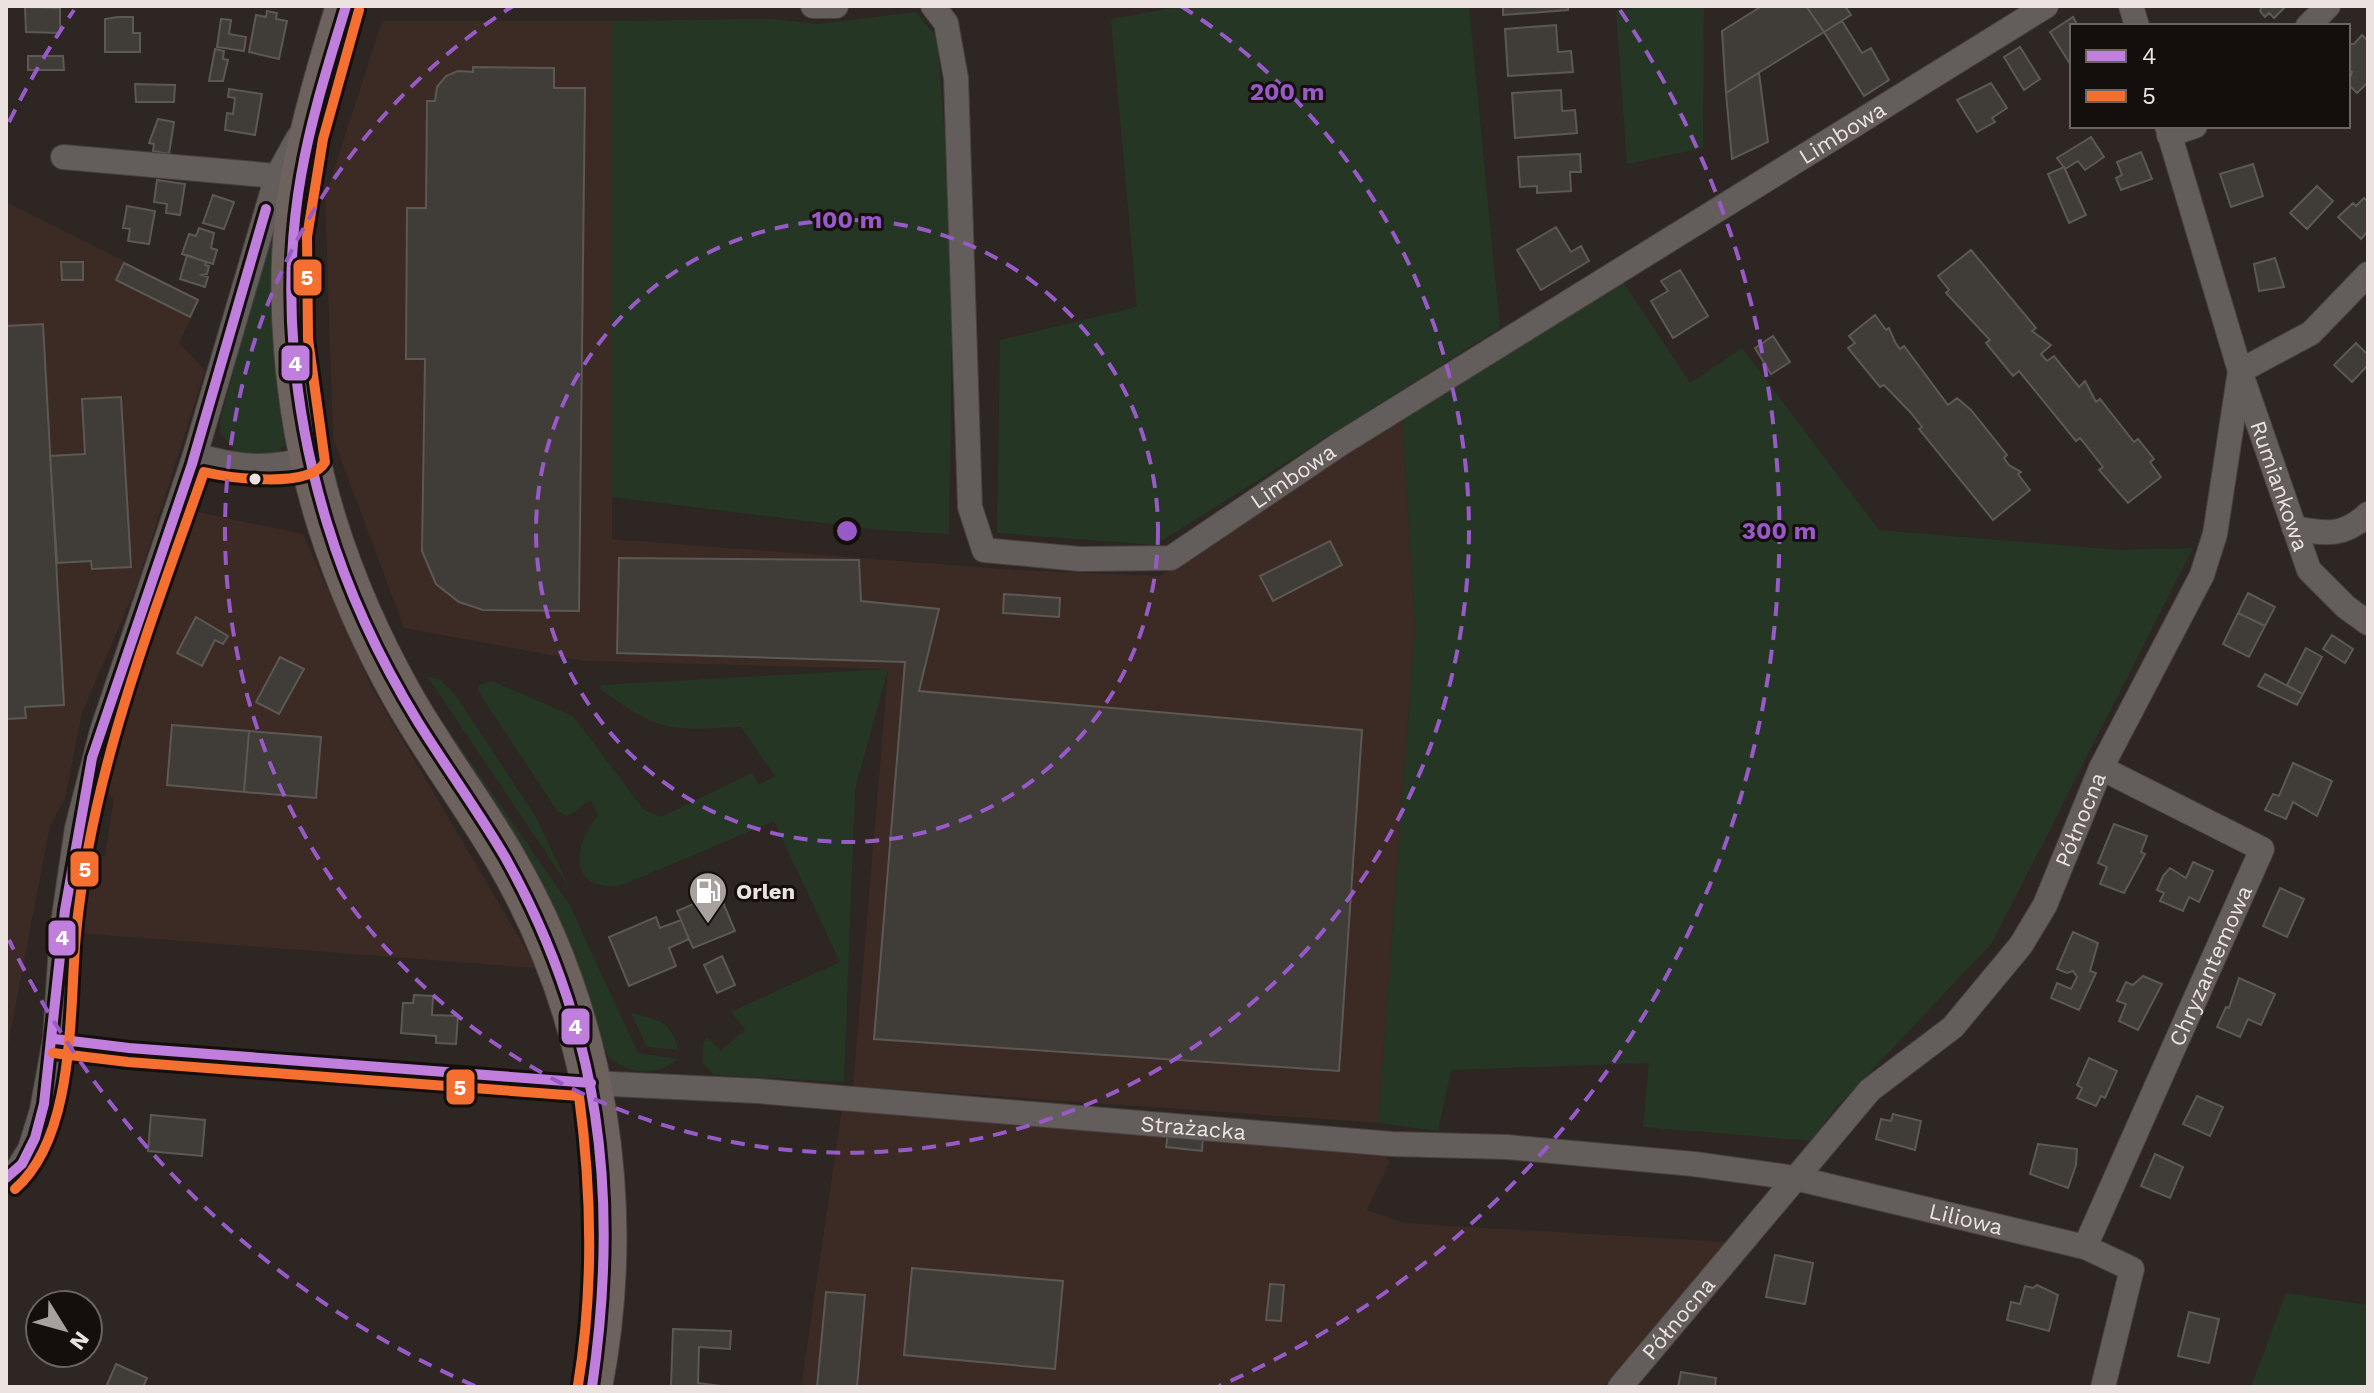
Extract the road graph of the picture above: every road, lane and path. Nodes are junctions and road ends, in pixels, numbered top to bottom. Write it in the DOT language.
graph roads {
  1 [pos="346,6"];
  2 [pos="813,6"];
  3 [pos="836,6"];
  4 [pos="933,6"];
  5 [pos="2046,6"];
  6 [pos="2328,6"];
  7 [pos="2310,24"];
  8 [pos="315,108"];
  9 [pos="2168,131"];
  10 [pos="63,157"];
  11 [pos="277,176"];
  12 [pos="2368,274"];
  13 [pos="2240,371"];
  14 [pos="195,455"];
  15 [pos="312,458"];
  16 [pos="2368,514"];
  17 [pos="2294,528"];
  18 [pos="2368,623"];
  19 [pos="2101,768"];
  20 [pos="591,1083"];
  21 [pos="6,1178"];
  22 [pos="1795,1178"];
  23 [pos="2085,1247"];
  24 [pos="592,1387"];
  25 [pos="1620,1387"];
  26 [pos="2103,1387"];
  1 -- 8 [label="main road"];
  2 -- 3 [label="street"];
  4 -- 5 [label="street, Limbowa"];
  6 -- 7 [label="street"];
  8 -- 11 [label="street"];
  8 -- 15 [label="main road"];
  9 -- 13 [label="street, Północna"];
  10 -- 11 [label="street"];
  11 -- 14 [label="street"];
  12 -- 13 [label="street"];
  13 -- 17 [label="street, Rumiankowa"];
  13 -- 19 [label="street, Północna"];
  14 -- 15 [label="street"];
  14 -- 21 [label="street"];
  15 -- 20 [label="main road"];
  16 -- 17 [label="street"];
  17 -- 18 [label="street, Rumiankowa"];
  19 -- 22 [label="street, Północna"];
  19 -- 23 [label="street, Chryzantemowa"];
  20 -- 22 [label="street, Strażacka"];
  20 -- 24 [label="main road"];
  22 -- 23 [label="street, Liliowa"];
  22 -- 25 [label="street, Północna"];
  23 -- 26 [label="street, Liliowa"];
}
